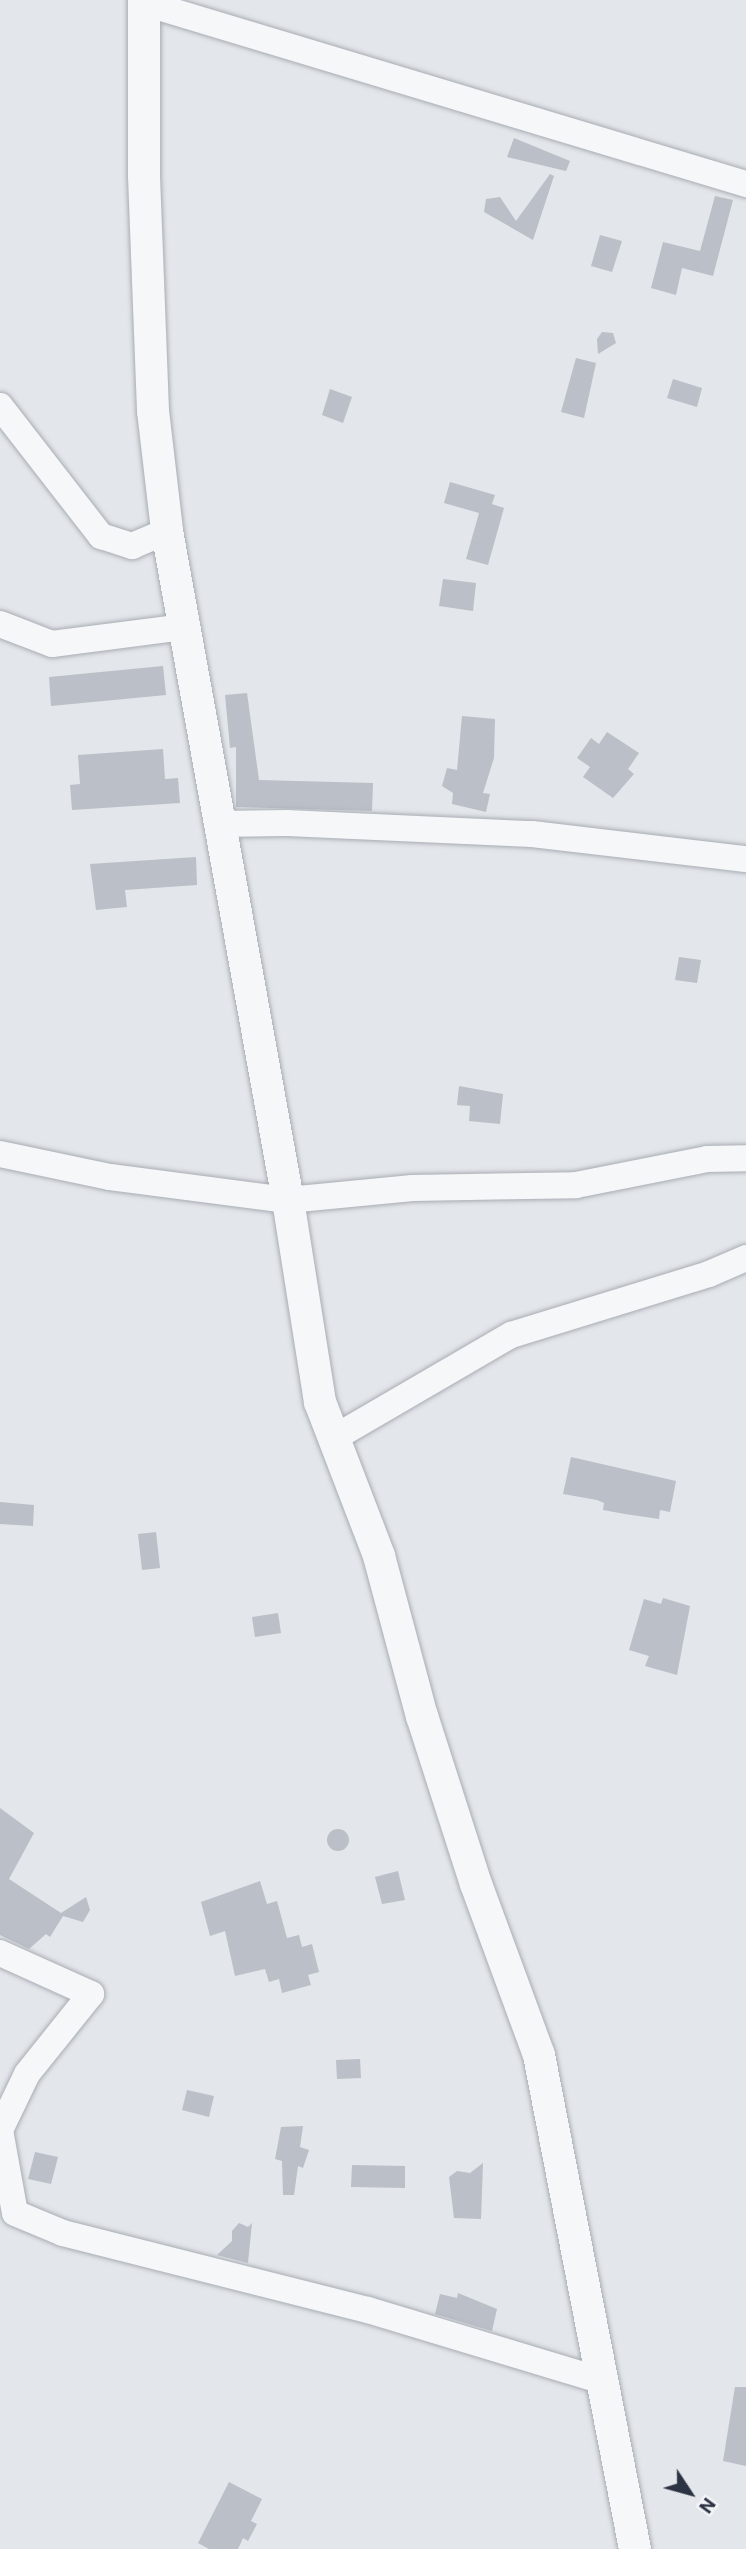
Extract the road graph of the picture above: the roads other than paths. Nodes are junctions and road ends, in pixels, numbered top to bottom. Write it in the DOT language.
graph roads {
  1 [pos="144,2"];
  2 [pos="746,184"];
  3 [pos="0,406"];
  4 [pos="167,531"];
  5 [pos="0,624"];
  6 [pos="185,627"];
  7 [pos="218,824"];
  8 [pos="746,859"];
  9 [pos="0,1154"];
  10 [pos="746,1158"];
  11 [pos="288,1200"];
  12 [pos="746,1258"];
  13 [pos="334,1438"];
  14 [pos="0,1953"];
  15 [pos="0,2130"];
  16 [pos="600,2380"];
  17 [pos="635,2549"];
  1 -- 2 [label="street"];
  1 -- 4 [label="street"];
  3 -- 4 [label="street"];
  4 -- 6 [label="street"];
  5 -- 6 [label="street"];
  6 -- 7 [label="street"];
  7 -- 8 [label="street"];
  7 -- 11 [label="street"];
  9 -- 11 [label="street"];
  10 -- 11 [label="street"];
  11 -- 13 [label="street"];
  12 -- 13 [label="street"];
  13 -- 16 [label="street"];
  14 -- 15 [label="street"];
  15 -- 16 [label="street"];
  16 -- 17 [label="street"];
}
